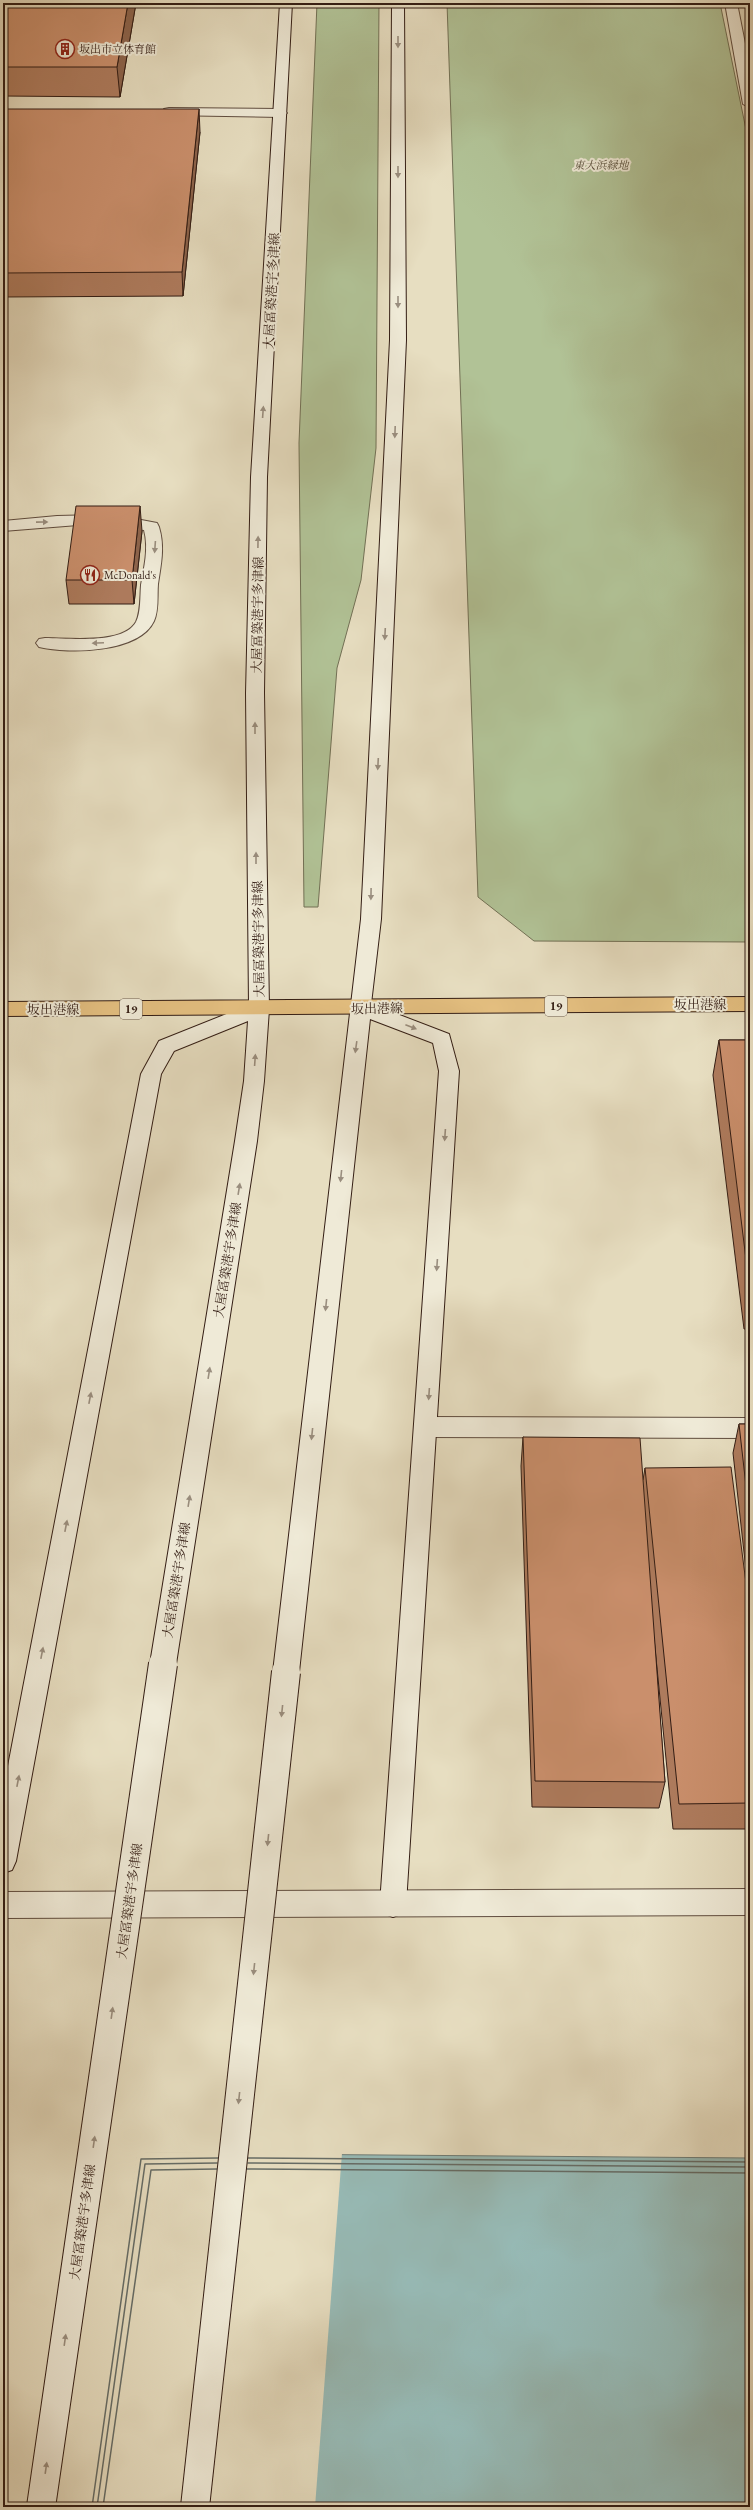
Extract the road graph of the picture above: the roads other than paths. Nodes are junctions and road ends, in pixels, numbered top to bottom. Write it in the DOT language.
graph roads {
  1 [pos="286,3"];
  2 [pos="398,3"];
  3 [pos="731,3"];
  4 [pos="750,104"];
  5 [pos="152,112"];
  6 [pos="280,113"];
  7 [pos="3,526"];
  8 [pos="45,643"];
  9 [pos="750,1004"];
  10 [pos="361,1008"];
  11 [pos="3,1009"];
  12 [pos="259,1009"];
  13 [pos="427,1427"];
  14 [pos="750,1428"];
  15 [pos="3,1861"];
  16 [pos="750,1902"];
  17 [pos="393,1904"];
  18 [pos="3,1905"];
  19 [pos="41,2507"];
  20 [pos="195,2507"];
  1 -- 6 [label="main road, 大屋冨築港宇多津線"];
  2 -- 10 [label="main road, one-way"];
  3 -- 4 [label="main road"];
  5 -- 6 [label="main road"];
  12 -- 6 [label="main road, 大屋冨築港宇多津線, one-way"];
  7 -- 8 [label="main road, one-way"];
  9 -- 10 [label="main road, 坂出港線 / 19"];
  10 -- 12 [label="main road, 坂出港線 / 19"];
  10 -- 13 [label="main road, one-way"];
  10 -- 20 [label="main road, one-way, bridge"];
  11 -- 12 [label="main road, 坂出港線 / 19"];
  15 -- 12 [label="main road, one-way"];
  19 -- 12 [label="main road, 大屋冨築港宇多津線, one-way, bridge"];
  13 -- 14 [label="main road"];
  13 -- 17 [label="main road"];
  16 -- 17 [label="main road"];
  17 -- 18 [label="main road"];
}
